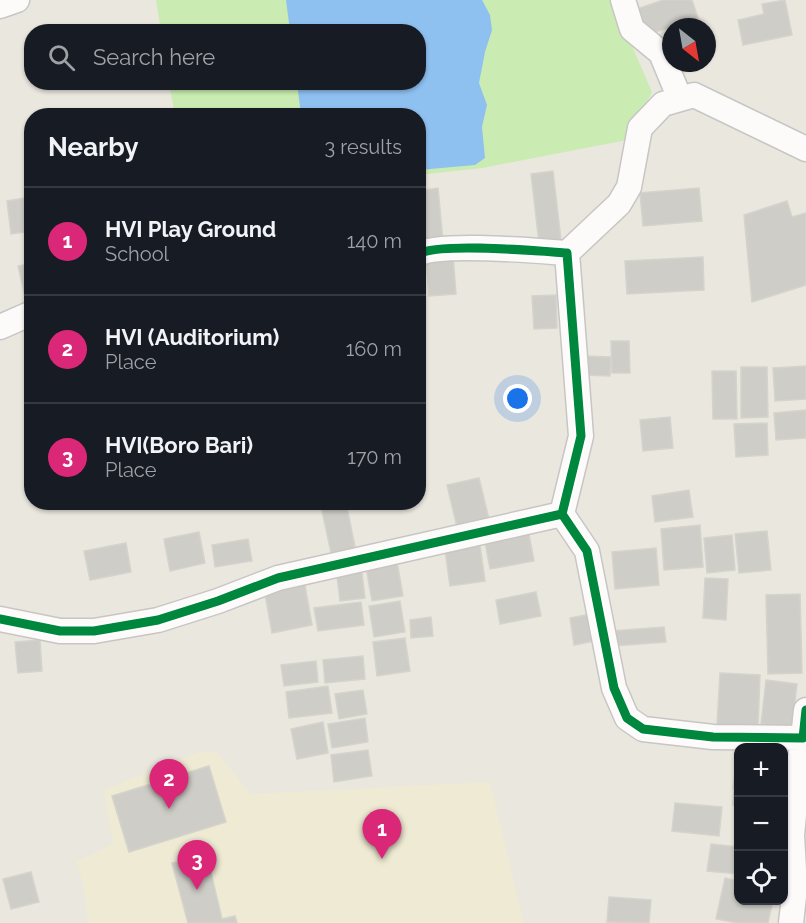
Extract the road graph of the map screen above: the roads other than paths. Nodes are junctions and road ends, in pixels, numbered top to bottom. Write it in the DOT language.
graph roads {
  1 [pos="17,0"];
  2 [pos="623,0"];
  3 [pos="0,6"];
  4 [pos="680,99"];
  5 [pos="806,150"];
  6 [pos="426,250"];
  7 [pos="567,253"];
  8 [pos="24,316"];
  9 [pos="0,327"];
  10 [pos="562,514"];
  11 [pos="0,619"];
  12 [pos="806,710"];
  13 [pos="803,738"];
  14 [pos="791,923"];
  1 -- 3 [label="street"];
  2 -- 4 [label="street"];
  4 -- 5 [label="street"];
  4 -- 7 [label="street"];
  6 -- 7 [label="street"];
  7 -- 10 [label="street"];
  8 -- 9 [label="street"];
  10 -- 11 [label="street"];
  10 -- 13 [label="street"];
  12 -- 13 [label="street"];
  13 -- 14 [label="street"];
}
